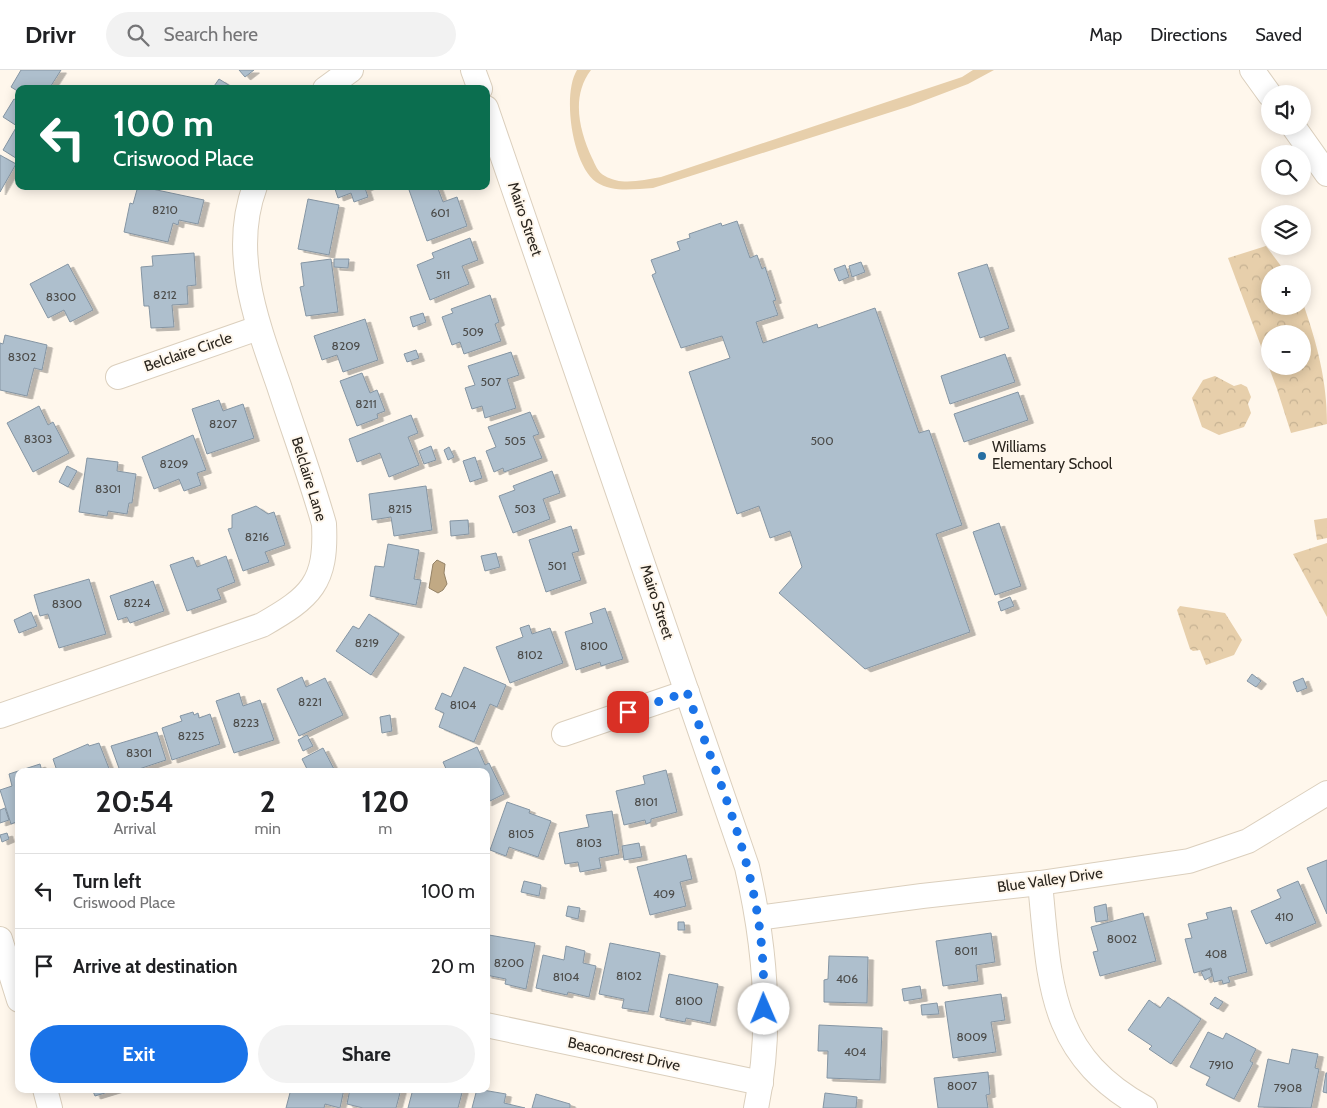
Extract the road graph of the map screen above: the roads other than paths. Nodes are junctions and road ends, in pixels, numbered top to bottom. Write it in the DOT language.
graph roads {
  1 [pos="351,70"];
  2 [pos="473,70"];
  3 [pos="1252,70"];
  4 [pos="330,85"];
  5 [pos="479,85"];
  6 [pos="1263,85"];
  7 [pos="490,120"];
  8 [pos="1299,135"];
  9 [pos="1327,174"];
  10 [pos="254,190"];
  11 [pos="258,328"];
  12 [pos="118,377"];
  13 [pos="687,692"];
  14 [pos="0,716"];
  15 [pos="564,734"];
  16 [pos="1327,793"];
  17 [pos="1040,883"];
  18 [pos="758,918"];
  19 [pos="0,939"];
  20 [pos="15,987"];
  21 [pos="490,1027"];
  22 [pos="761,1083"];
  23 [pos="46,1093"];
  24 [pos="50,1108"];
  25 [pos="756,1108"];
  26 [pos="1145,1108"];
  1 -- 4 [label="street"];
  2 -- 5 [label="street"];
  3 -- 6 [label="street"];
  7 -- 13 [label="street, Mairo Street"];
  8 -- 9 [label="street"];
  10 -- 11 [label="street, Belclaire Lane"];
  11 -- 12 [label="street, Belclaire Circle"];
  11 -- 14 [label="street, Belclaire Lane"];
  13 -- 15 [label="street"];
  13 -- 18 [label="street, Mairo Street"];
  16 -- 17 [label="street, Blue Valley Drive"];
  17 -- 18 [label="street, Blue Valley Drive"];
  17 -- 26 [label="street"];
  18 -- 22 [label="street, Mairo Street"];
  19 -- 20 [label="street"];
  21 -- 22 [label="street, Beaconcrest Drive"];
  22 -- 25 [label="street, Mairo Street"];
  23 -- 24 [label="street"];
}
